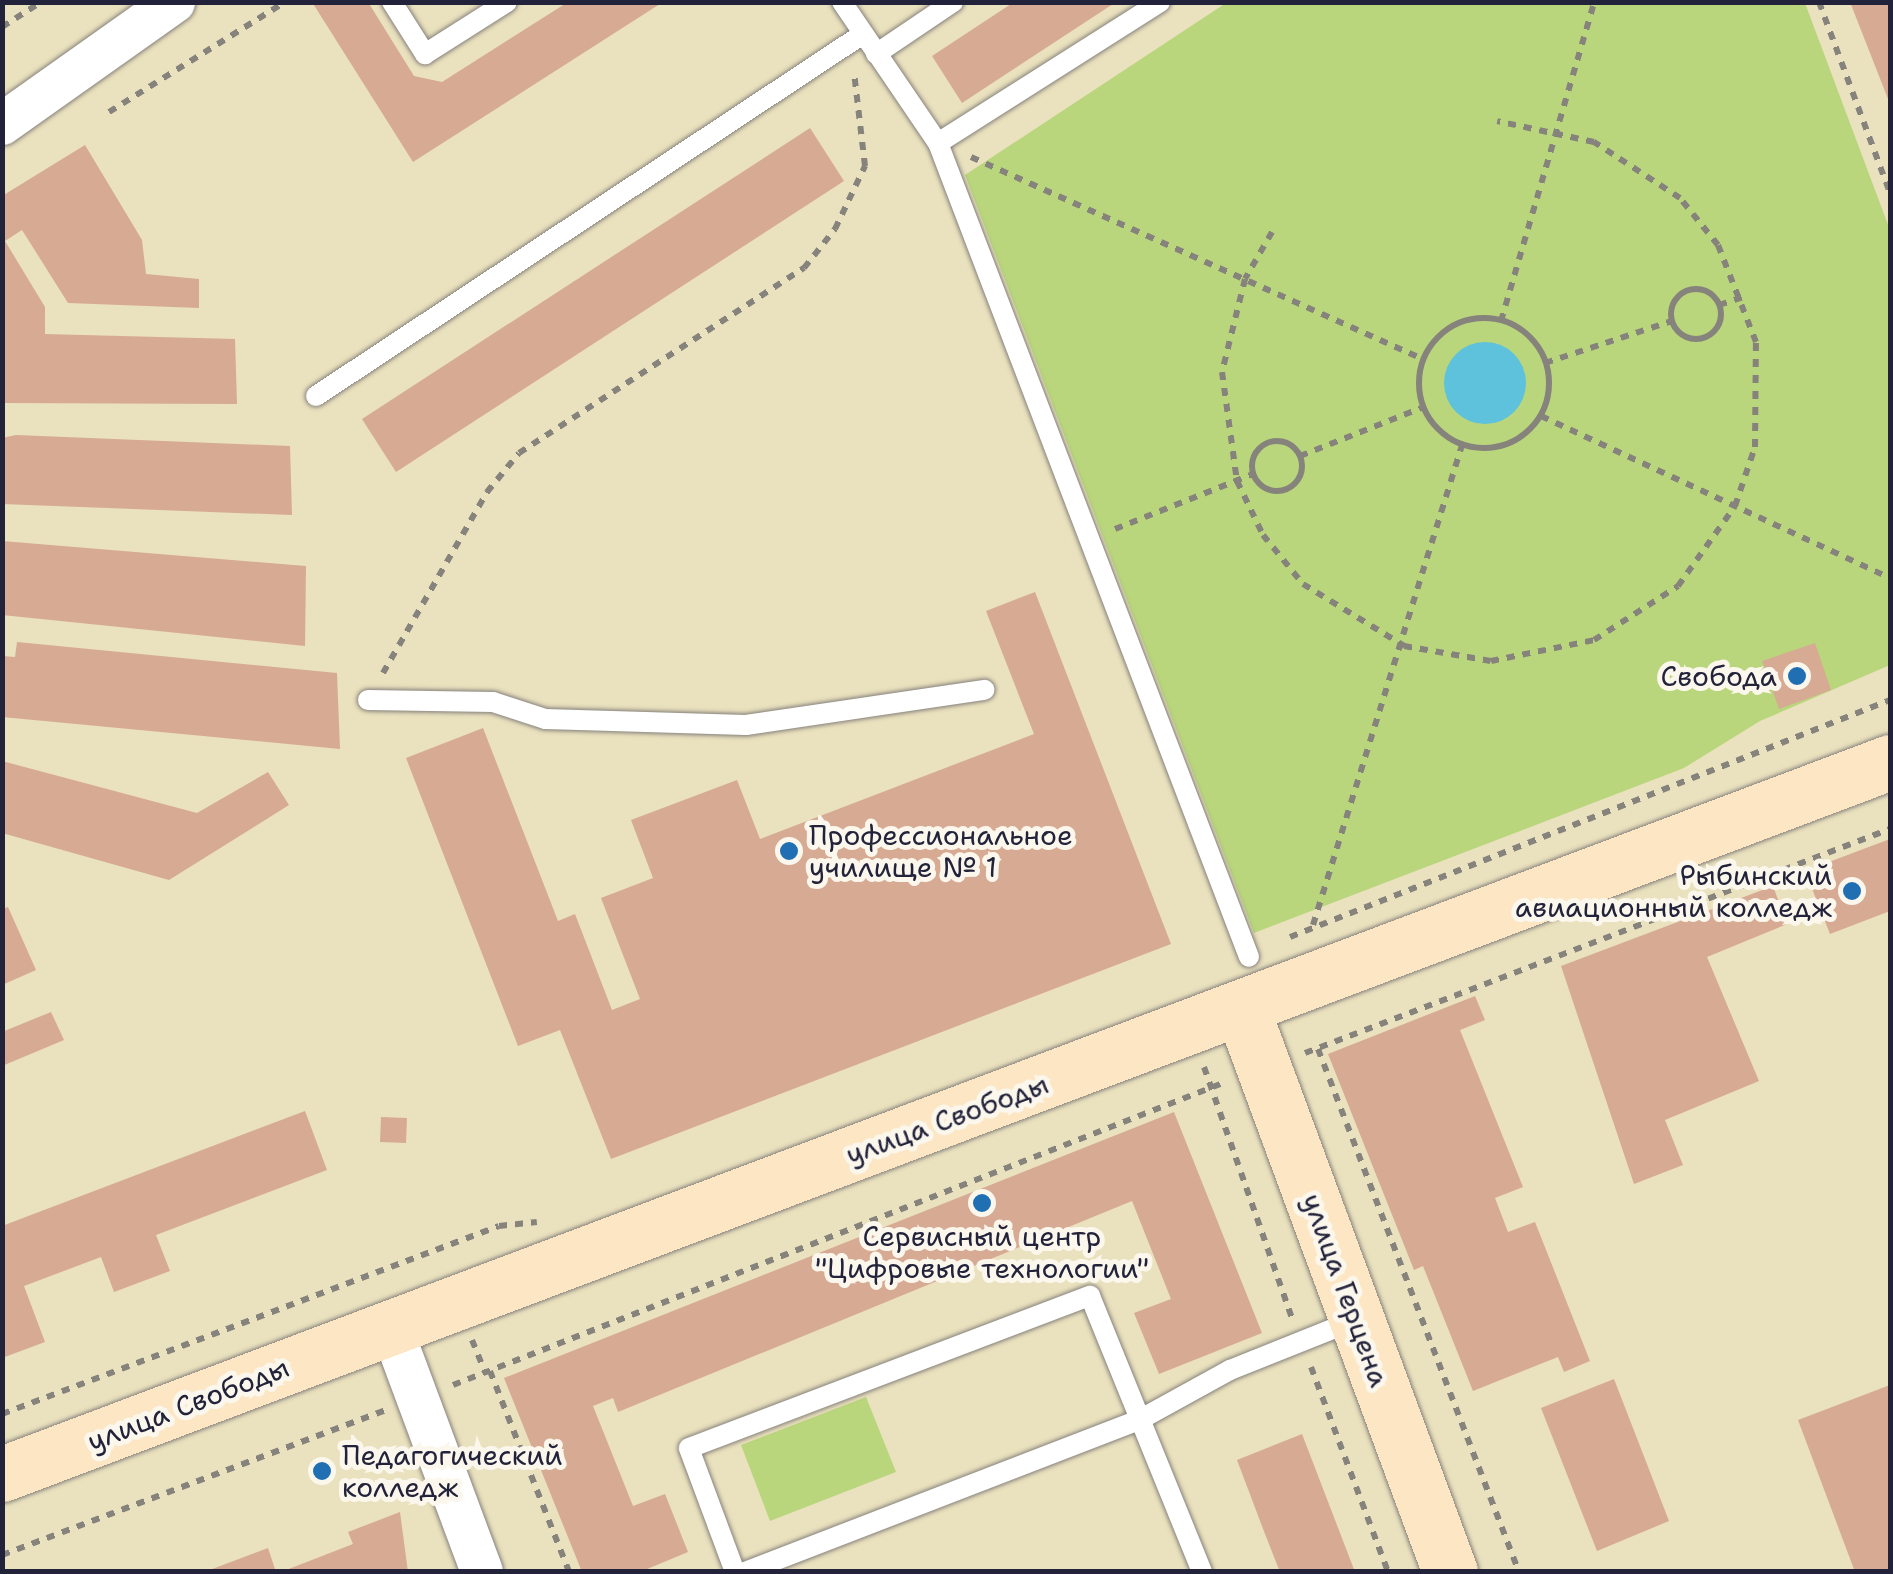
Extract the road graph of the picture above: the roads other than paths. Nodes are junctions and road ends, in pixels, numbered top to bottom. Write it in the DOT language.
graph roads {
  1 [pos="174,2"];
  2 [pos="392,2"];
  3 [pos="507,2"];
  4 [pos="842,2"];
  5 [pos="953,2"];
  6 [pos="1160,2"];
  7 [pos="856,38"];
  8 [pos="876,54"];
  9 [pos="2,124"];
  10 [pos="938,143"];
  11 [pos="316,396"];
  12 [pos="984,690"];
  13 [pos="368,700"];
  14 [pos="1890,762"];
  15 [pos="1231,997"];
  16 [pos="1356,1320"];
  17 [pos="391,1327"];
  18 [pos="1141,1420"];
  19 [pos="2,1474"];
  20 [pos="780,1566"];
  21 [pos="482,1572"];
  22 [pos="735,1572"];
  23 [pos="745,1572"];
  24 [pos="1202,1572"];
  25 [pos="1450,1572"];
  1 -- 9 [label="street"];
  2 -- 3 [label="lane"];
  4 -- 7 [label="lane"];
  5 -- 8 [label="lane"];
  6 -- 10 [label="lane"];
  7 -- 8 [label="lane"];
  7 -- 11 [label="lane"];
  8 -- 10 [label="lane"];
  10 -- 15 [label="lane"];
  12 -- 13 [label="lane"];
  14 -- 15 [label="main road, улица Свободы"];
  15 -- 16 [label="main road, улица Герцена"];
  15 -- 17 [label="main road, улица Свободы"];
  16 -- 18 [label="lane"];
  16 -- 25 [label="main road, улица Герцена"];
  17 -- 19 [label="main road, улица Свободы"];
  17 -- 21 [label="street"];
  18 -- 20 [label="lane"];
  18 -- 22 [label="lane"];
  18 -- 24 [label="lane"];
  20 -- 23 [label="lane"];
}
